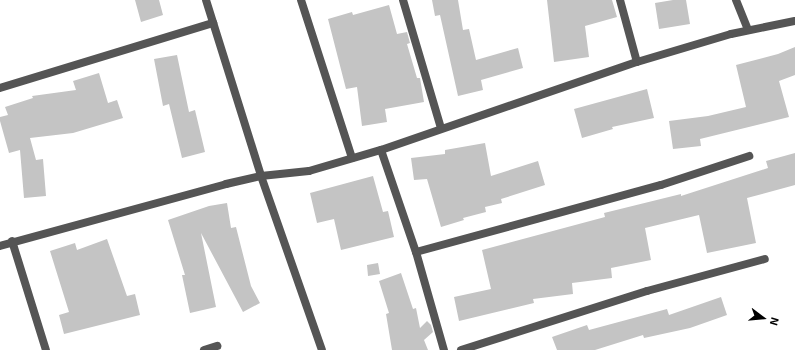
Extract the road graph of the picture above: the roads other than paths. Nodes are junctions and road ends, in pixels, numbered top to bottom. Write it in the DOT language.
graph roads {
  1 [pos="206,0"];
  2 [pos="301,0"];
  3 [pos="402,0"];
  4 [pos="620,0"];
  5 [pos="736,0"];
  6 [pos="795,21"];
  7 [pos="213,23"];
  8 [pos="748,30"];
  9 [pos="637,62"];
  10 [pos="0,88"];
  11 [pos="441,128"];
  12 [pos="381,150"];
  13 [pos="749,156"];
  14 [pos="352,158"];
  15 [pos="261,176"];
  16 [pos="12,242"];
  17 [pos="0,246"];
  18 [pos="416,252"];
  19 [pos="765,259"];
  20 [pos="217,346"];
  21 [pos="46,350"];
  22 [pos="204,350"];
  23 [pos="322,350"];
  24 [pos="444,350"];
  25 [pos="461,350"];
  1 -- 7 [label="street"];
  2 -- 14 [label="street"];
  3 -- 11 [label="street"];
  4 -- 9 [label="street"];
  5 -- 8 [label="street"];
  6 -- 8 [label="street"];
  7 -- 10 [label="street"];
  7 -- 15 [label="street"];
  8 -- 9 [label="street"];
  9 -- 11 [label="street"];
  11 -- 12 [label="street"];
  12 -- 14 [label="street"];
  12 -- 18 [label="street"];
  13 -- 18 [label="street"];
  14 -- 15 [label="street"];
  15 -- 16 [label="street"];
  15 -- 23 [label="street"];
  16 -- 17 [label="street"];
  16 -- 21 [label="street"];
  18 -- 24 [label="street"];
  19 -- 25 [label="street"];
  20 -- 22 [label="street"];
}
